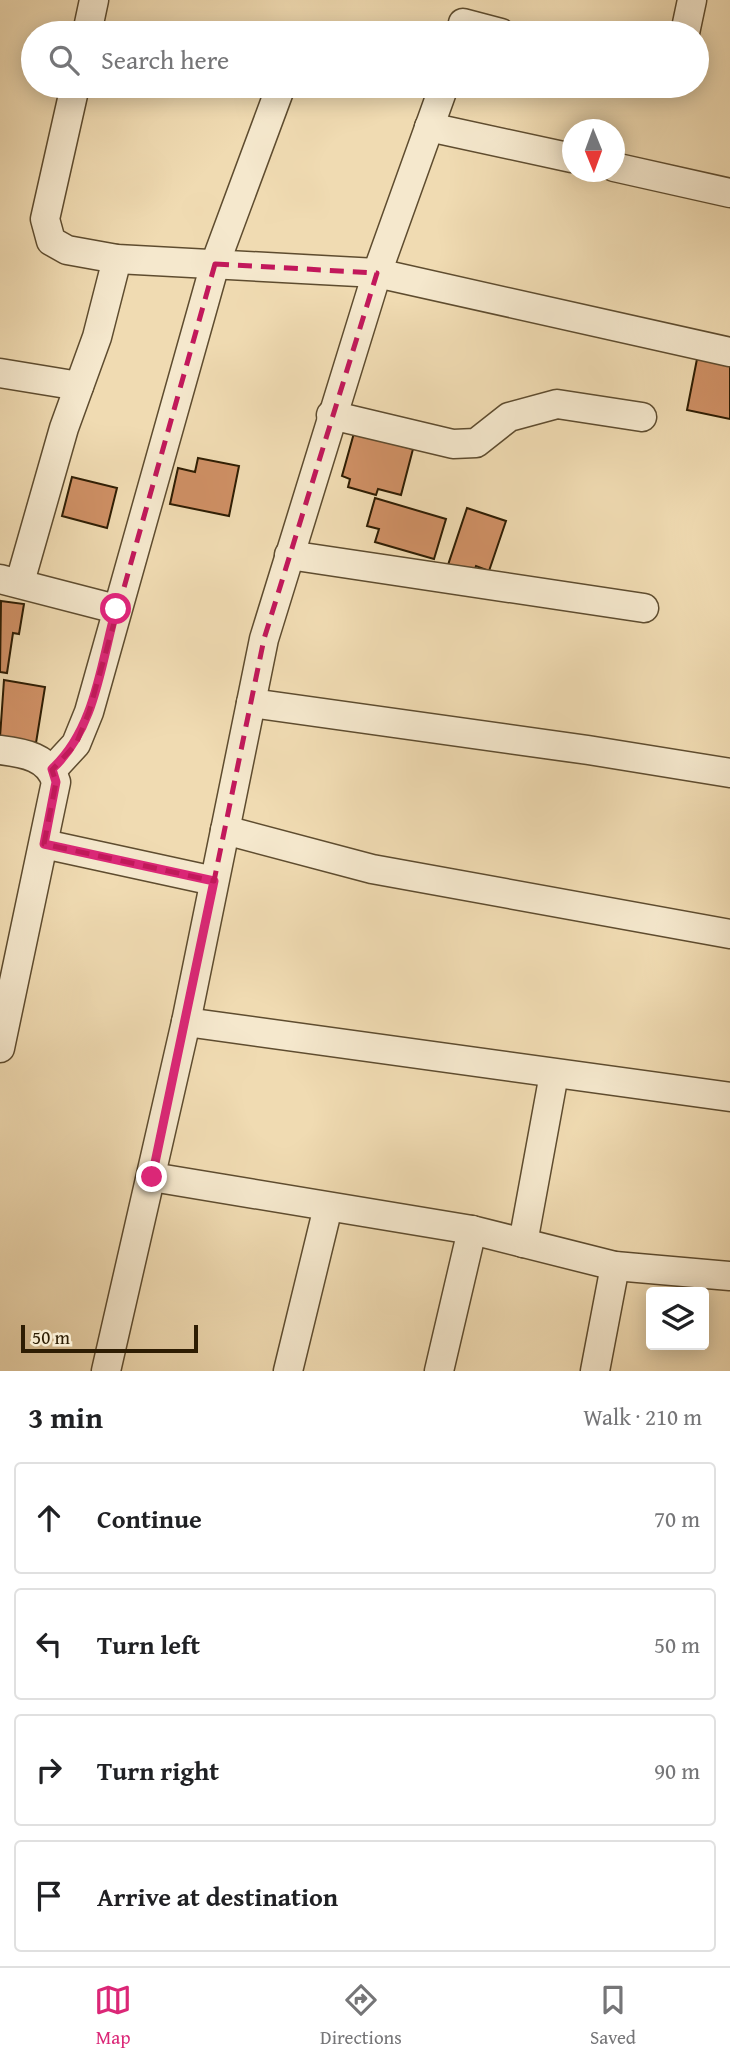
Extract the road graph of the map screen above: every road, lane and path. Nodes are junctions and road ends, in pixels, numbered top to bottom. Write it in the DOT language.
graph roads {
  1 [pos="94,0"];
  2 [pos="692,0"];
  3 [pos="90,21"];
  4 [pos="688,21"];
  5 [pos="72,98"];
  6 [pos="277,98"];
  7 [pos="440,98"];
  8 [pos="429,127"];
  9 [pos="562,156"];
  10 [pos="625,169"];
  11 [pos="730,192"];
  12 [pos="117,259"];
  13 [pos="215,264"];
  14 [pos="377,273"];
  15 [pos="730,352"];
  16 [pos="0,373"];
  17 [pos="79,386"];
  18 [pos="331,415"];
  19 [pos="642,417"];
  20 [pos="289,555"];
  21 [pos="10,581"];
  22 [pos="644,608"];
  23 [pos="116,609"];
  24 [pos="251,703"];
  25 [pos="0,750"];
  26 [pos="52,769"];
  27 [pos="730,774"];
  28 [pos="225,830"];
  29 [pos="44,844"];
  30 [pos="214,881"];
  31 [pos="730,934"];
  32 [pos="5,1005"];
  33 [pos="186,1023"];
  34 [pos="0,1048"];
  35 [pos="554,1074"];
  36 [pos="730,1097"];
  37 [pos="152,1177"];
  38 [pos="328,1207"];
  39 [pos="472,1230"];
  40 [pos="523,1243"];
  41 [pos="615,1266"];
  42 [pos="730,1276"];
  43 [pos="106,1371"];
  44 [pos="288,1371"];
  45 [pos="439,1371"];
  46 [pos="594,1371"];
  1 -- 3 [label="street"];
  2 -- 4 [label="street"];
  5 -- 12 [label="street"];
  6 -- 13 [label="street"];
  7 -- 8 [label="street"];
  8 -- 9 [label="street"];
  8 -- 14 [label="street"];
  10 -- 11 [label="street"];
  12 -- 13 [label="street"];
  12 -- 17 [label="street"];
  13 -- 14 [label="street"];
  13 -- 23 [label="street"];
  14 -- 15 [label="street"];
  14 -- 18 [label="street"];
  16 -- 17 [label="street"];
  17 -- 21 [label="street"];
  18 -- 19 [label="street"];
  18 -- 20 [label="street"];
  20 -- 22 [label="street"];
  20 -- 24 [label="street"];
  21 -- 23 [label="street"];
  23 -- 26 [label="street"];
  24 -- 27 [label="street"];
  24 -- 28 [label="street"];
  25 -- 26 [label="street"];
  26 -- 29 [label="street"];
  28 -- 30 [label="street"];
  28 -- 31 [label="street"];
  29 -- 30 [label="street"];
  29 -- 32 [label="street"];
  30 -- 33 [label="street"];
  32 -- 34 [label="street"];
  33 -- 35 [label="street"];
  33 -- 37 [label="street"];
  35 -- 36 [label="street"];
  35 -- 40 [label="street"];
  37 -- 38 [label="street"];
  37 -- 43 [label="street"];
  38 -- 39 [label="street"];
  38 -- 44 [label="street"];
  39 -- 40 [label="street"];
  39 -- 45 [label="street"];
  40 -- 41 [label="street"];
  41 -- 42 [label="street"];
  41 -- 46 [label="street"];
}
